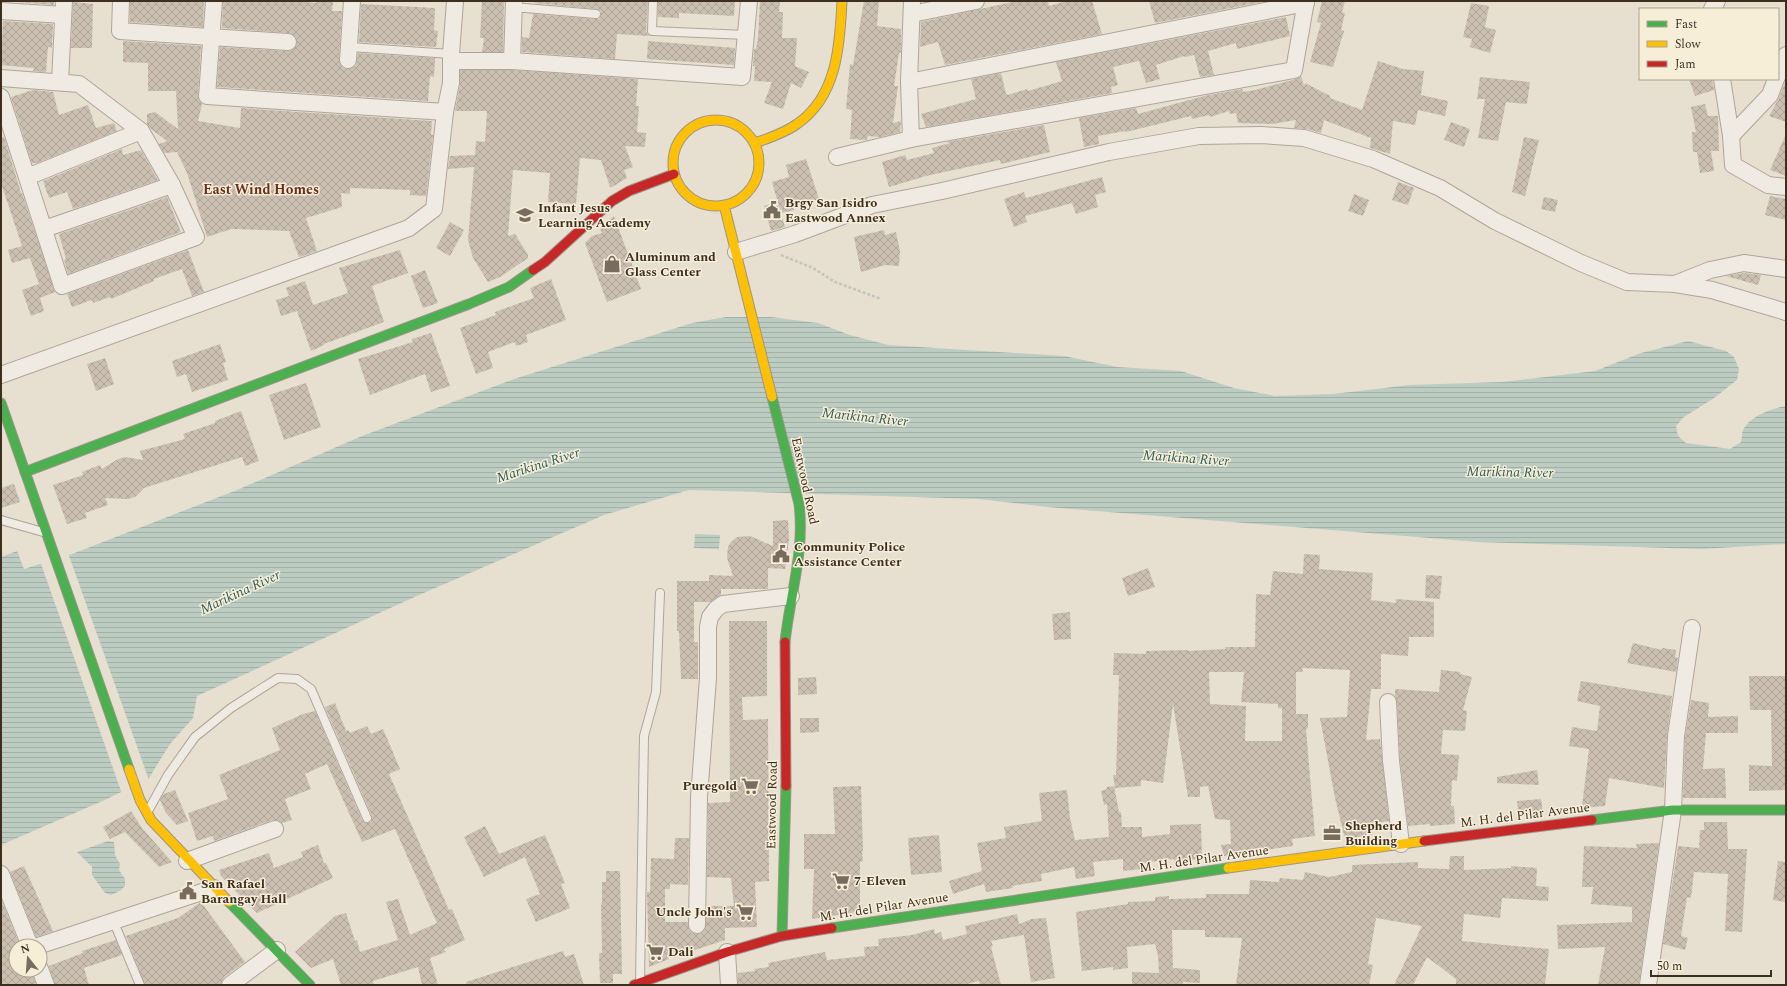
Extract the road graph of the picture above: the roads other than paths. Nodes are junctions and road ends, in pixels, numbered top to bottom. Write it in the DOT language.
graph roads {
  1 [pos="121,1"];
  2 [pos="214,1"];
  3 [pos="352,1"];
  4 [pos="455,1"];
  5 [pos="653,1"];
  6 [pos="749,1"];
  7 [pos="842,1"];
  8 [pos="976,1"];
  9 [pos="1306,2"];
  10 [pos="513,4"];
  11 [pos="912,7"];
  12 [pos="64,8"];
  13 [pos="1,11"];
  14 [pos="596,14"];
  15 [pos="747,35"];
  16 [pos="212,36"];
  17 [pos="288,42"];
  18 [pos="349,53"];
  19 [pos="1786,55"];
  20 [pos="451,57"];
  21 [pos="512,61"];
  22 [pos="1779,72"];
  23 [pos="1,78"];
  24 [pos="1722,80"];
  25 [pos="1776,80"];
  26 [pos="60,82"];
  27 [pos="909,82"];
  28 [pos="1,97"];
  29 [pos="445,112"];
  30 [pos="141,131"];
  31 [pos="1731,136"];
  32 [pos="911,139"];
  33 [pos="755,143"];
  34 [pos="836,157"];
  35 [pos="674,174"];
  36 [pos="27,177"];
  37 [pos="172,185"];
  38 [pos="1786,187"];
  39 [pos="724,205"];
  40 [pos="44,229"];
  41 [pos="736,252"];
  42 [pos="1786,269"];
  43 [pos="1675,284"];
  44 [pos="1786,312"];
  45 [pos="1,375"];
  46 [pos="1,403"];
  47 [pos="25,472"];
  48 [pos="1,520"];
  49 [pos="46,533"];
  50 [pos="660,593"];
  51 [pos="791,596"];
  52 [pos="1692,628"];
  53 [pos="1388,702"];
  54 [pos="1673,810"];
  55 [pos="1786,810"];
  56 [pos="147,813"];
  57 [pos="367,818"];
  58 [pos="275,829"];
  59 [pos="1401,844"];
  60 [pos="188,861"];
  61 [pos="1,874"];
  62 [pos="214,888"];
  63 [pos="113,920"];
  64 [pos="697,925"];
  65 [pos="782,936"];
  66 [pos="27,938"];
  67 [pos="48,943"];
  68 [pos="277,950"];
  69 [pos="727,952"];
  70 [pos="637,984"];
  71 [pos="140,985"];
  72 [pos="230,985"];
  73 [pos="310,985"];
  74 [pos="729,985"];
  75 [pos="1648,985"];
  1 -- 16 [label="street"];
  2 -- 16 [label="street"];
  3 -- 18 [label="street"];
  4 -- 20 [label="street"];
  5 -- 15 [label="lane"];
  6 -- 15 [label="street"];
  7 -- 33 [label="street"];
  8 -- 11 [label="street"];
  9 -- 27 [label="street"];
  9 -- 32 [label="street"];
  10 -- 14 [label="lane"];
  10 -- 21 [label="street"];
  11 -- 27 [label="street"];
  12 -- 13 [label="street"];
  12 -- 26 [label="street"];
  15 -- 21 [label="street"];
  16 -- 17 [label="street"];
  16 -- 29 [label="street"];
  18 -- 20 [label="lane"];
  19 -- 22 [label="street"];
  20 -- 21 [label="street"];
  20 -- 29 [label="street"];
  23 -- 26 [label="street"];
  24 -- 31 [label="street"];
  25 -- 31 [label="street"];
  26 -- 30 [label="street"];
  27 -- 32 [label="street"];
  28 -- 36 [label="street"];
  29 -- 45 [label="street"];
  30 -- 36 [label="street"];
  30 -- 37 [label="street"];
  31 -- 38 [label="street"];
  32 -- 34 [label="street"];
  33 -- 35 [label="street"];
  33 -- 39 [label="street"];
  35 -- 39 [label="street"];
  35 -- 47 [label="street"];
  36 -- 40 [label="street"];
  37 -- 40 [label="street"];
  37 -- 40 [label="street"];
  39 -- 41 [label="street, Eastwood Road"];
  41 -- 43 [label="street"];
  41 -- 51 [label="street, Eastwood Road"];
  42 -- 43 [label="street"];
  43 -- 44 [label="street"];
  46 -- 47 [label="street"];
  47 -- 49 [label="street"];
  48 -- 49 [label="lane"];
  49 -- 56 [label="street"];
  50 -- 70 [label="lane"];
  51 -- 64 [label="street"];
  51 -- 65 [label="street, Eastwood Road"];
  52 -- 54 [label="street"];
  53 -- 59 [label="street"];
  54 -- 55 [label="street, M. H. del Pilar Avenue"];
  54 -- 59 [label="street, M. H. del Pilar Avenue"];
  54 -- 75 [label="street"];
  56 -- 57 [label="lane"];
  56 -- 60 [label="street"];
  58 -- 60 [label="street"];
  59 -- 65 [label="street, M. H. del Pilar Avenue"];
  60 -- 62 [label="street"];
  61 -- 66 [label="street"];
  62 -- 63 [label="street"];
  62 -- 68 [label="street"];
  63 -- 67 [label="street"];
  63 -- 71 [label="lane"];
  65 -- 69 [label="street, M. H. del Pilar Avenue"];
  68 -- 72 [label="street"];
  68 -- 73 [label="street"];
  69 -- 70 [label="street, M. H. del Pilar Avenue"];
  69 -- 74 [label="street"];
}
